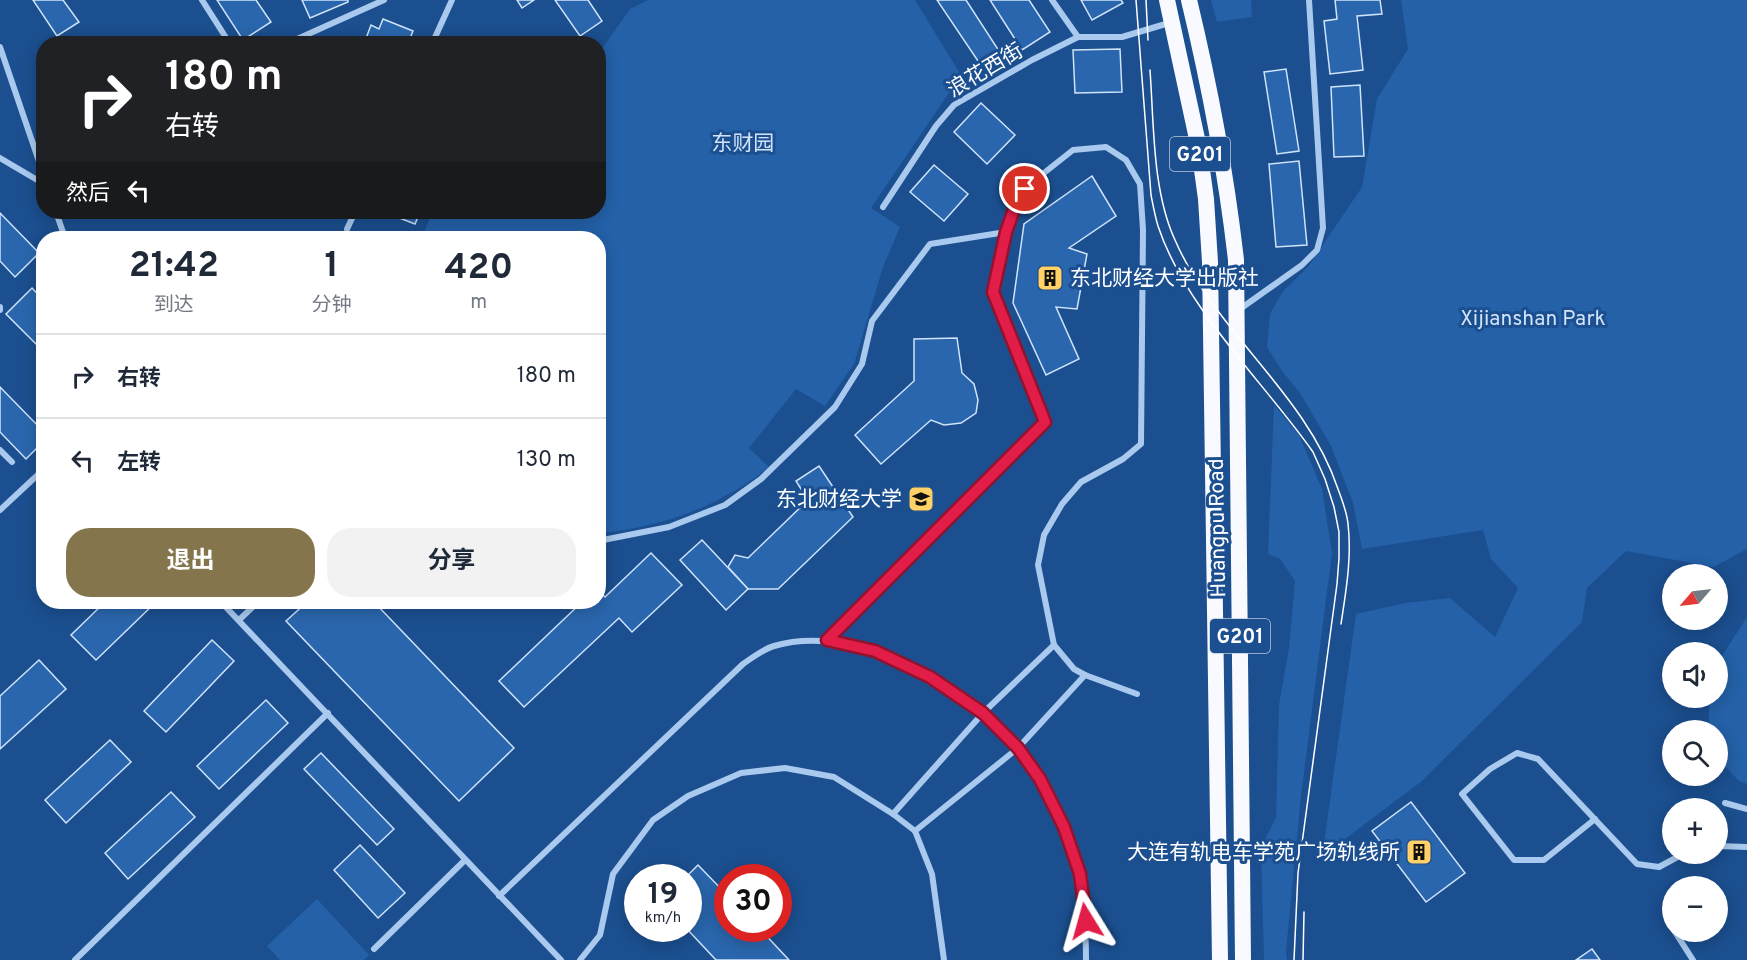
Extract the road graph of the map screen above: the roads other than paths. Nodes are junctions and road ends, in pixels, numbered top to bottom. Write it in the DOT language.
graph roads {
  1 [pos="202,0"];
  2 [pos="384,0"];
  3 [pos="452,0"];
  4 [pos="1052,0"];
  5 [pos="1167,0"];
  6 [pos="1189,0"];
  7 [pos="1308,0"];
  8 [pos="1173,22"];
  9 [pos="225,36"];
  10 [pos="304,36"];
  11 [pos="436,36"];
  12 [pos="1078,37"];
  13 [pos="0,46"];
  14 [pos="36,152"];
  15 [pos="0,158"];
  16 [pos="36,179"];
  17 [pos="883,207"];
  18 [pos="352,219"];
  19 [pos="347,229"];
  20 [pos="1006,232"];
  21 [pos="1237,311"];
  22 [pos="0,450"];
  23 [pos="12,462"];
  24 [pos="36,476"];
  25 [pos="0,510"];
  26 [pos="606,539"];
  27 [pos="228,609"];
  28 [pos="251,609"];
  29 [pos="239,620"];
  30 [pos="827,640"];
  31 [pos="1054,645"];
  32 [pos="1085,675"];
  33 [pos="1137,694"];
  34 [pos="328,713"];
  35 [pos="983,713"];
  36 [pos="1018,748"];
  37 [pos="1728,804"];
  38 [pos="1747,809"];
  39 [pos="893,814"];
  40 [pos="1595,819"];
  41 [pos="915,831"];
  42 [pos="1728,846"];
  43 [pos="1747,847"];
  44 [pos="465,860"];
  45 [pos="1665,864"];
  46 [pos="499,896"];
  47 [pos="1681,942"];
  48 [pos="374,949"];
  49 [pos="75,960"];
  50 [pos="561,960"];
  51 [pos="580,960"];
  52 [pos="944,960"];
  53 [pos="1086,960"];
  54 [pos="1220,960"];
  55 [pos="1243,960"];
  56 [pos="1693,960"];
  1 -- 9 [label="street"];
  2 -- 10 [label="street"];
  3 -- 11 [label="street"];
  4 -- 12 [label="street"];
  5 -- 8 [label="highway, G201"];
  6 -- 21 [label="highway, G201"];
  7 -- 21 [label="street"];
  8 -- 12 [label="street"];
  8 -- 54 [label="highway, Huangpu Road / G201"];
  12 -- 17 [label="street, 浪花西街"];
  13 -- 14 [label="street"];
  15 -- 16 [label="street"];
  18 -- 19 [label="street"];
  20 -- 26 [label="street"];
  20 -- 30 [label="street"];
  20 -- 31 [label="street"];
  21 -- 55 [label="highway, Huangpu Road / G201"];
  22 -- 23 [label="street"];
  24 -- 25 [label="street"];
  27 -- 29 [label="street"];
  28 -- 29 [label="street"];
  29 -- 34 [label="street"];
  30 -- 35 [label="street"];
  30 -- 46 [label="street"];
  31 -- 32 [label="street"];
  31 -- 35 [label="street"];
  32 -- 33 [label="street"];
  32 -- 36 [label="street"];
  34 -- 44 [label="street"];
  34 -- 49 [label="street"];
  35 -- 36 [label="street"];
  35 -- 39 [label="street"];
  36 -- 41 [label="street"];
  36 -- 53 [label="street"];
  37 -- 38 [label="street"];
  39 -- 41 [label="street"];
  39 -- 51 [label="street"];
  40 -- 40 [label="street"];
  40 -- 45 [label="street"];
  41 -- 52 [label="street"];
  42 -- 43 [label="street"];
  44 -- 46 [label="street"];
  44 -- 48 [label="street"];
  46 -- 50 [label="street"];
  47 -- 56 [label="street"];
}
